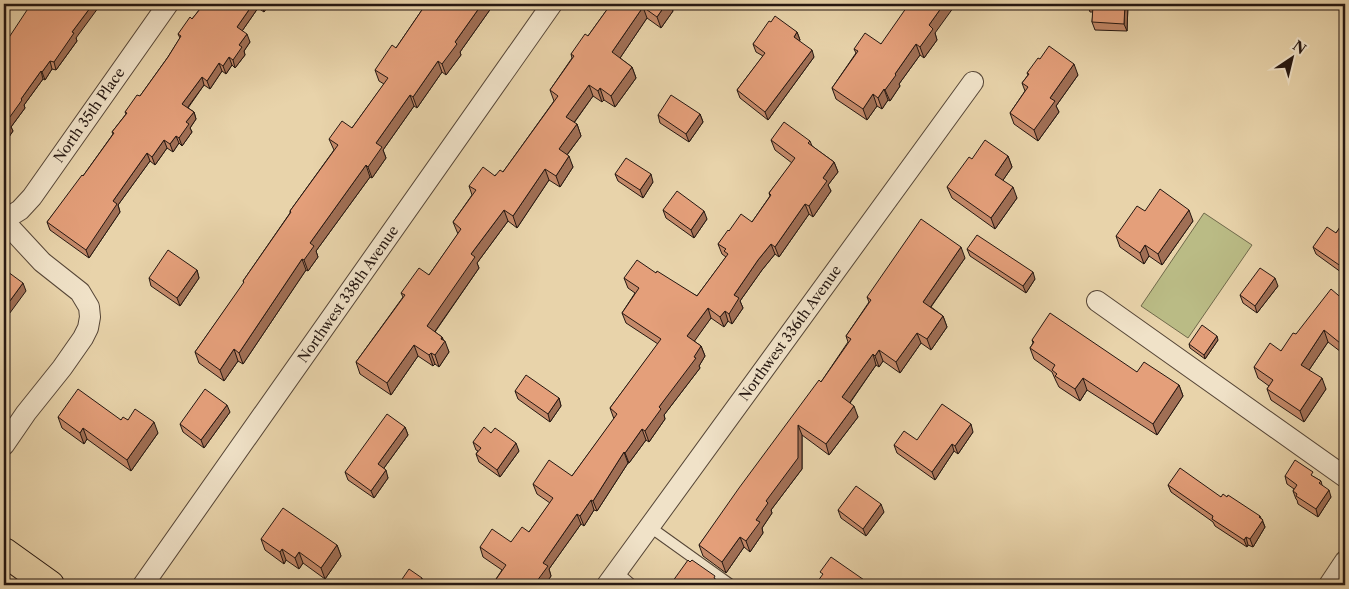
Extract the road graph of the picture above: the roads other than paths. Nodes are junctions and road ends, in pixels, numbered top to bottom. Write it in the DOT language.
graph roads {
  1 [pos="168,4"];
  2 [pos="552,4"];
  3 [pos="973,82"];
  4 [pos="4,221"];
  5 [pos="1097,301"];
  6 [pos="4,445"];
  7 [pos="1345,477"];
  8 [pos="650,527"];
  9 [pos="4,552"];
  10 [pos="1345,561"];
  11 [pos="612,578"];
  12 [pos="50,585"];
  13 [pos="144,585"];
  14 [pos="632,585"];
  15 [pos="731,585"];
  16 [pos="1330,585"];
  1 -- 4 [label="street, North 35th Place"];
  2 -- 13 [label="street, Northwest 338th Avenue"];
  3 -- 8 [label="street, Northwest 336th Avenue"];
  4 -- 6 [label="street"];
  5 -- 7 [label="street"];
  8 -- 11 [label="street, Northwest 336th Avenue"];
  8 -- 15 [label="lane"];
  9 -- 12 [label="highway"];
  10 -- 16 [label="street"];
  11 -- 14 [label="lane"];
}
